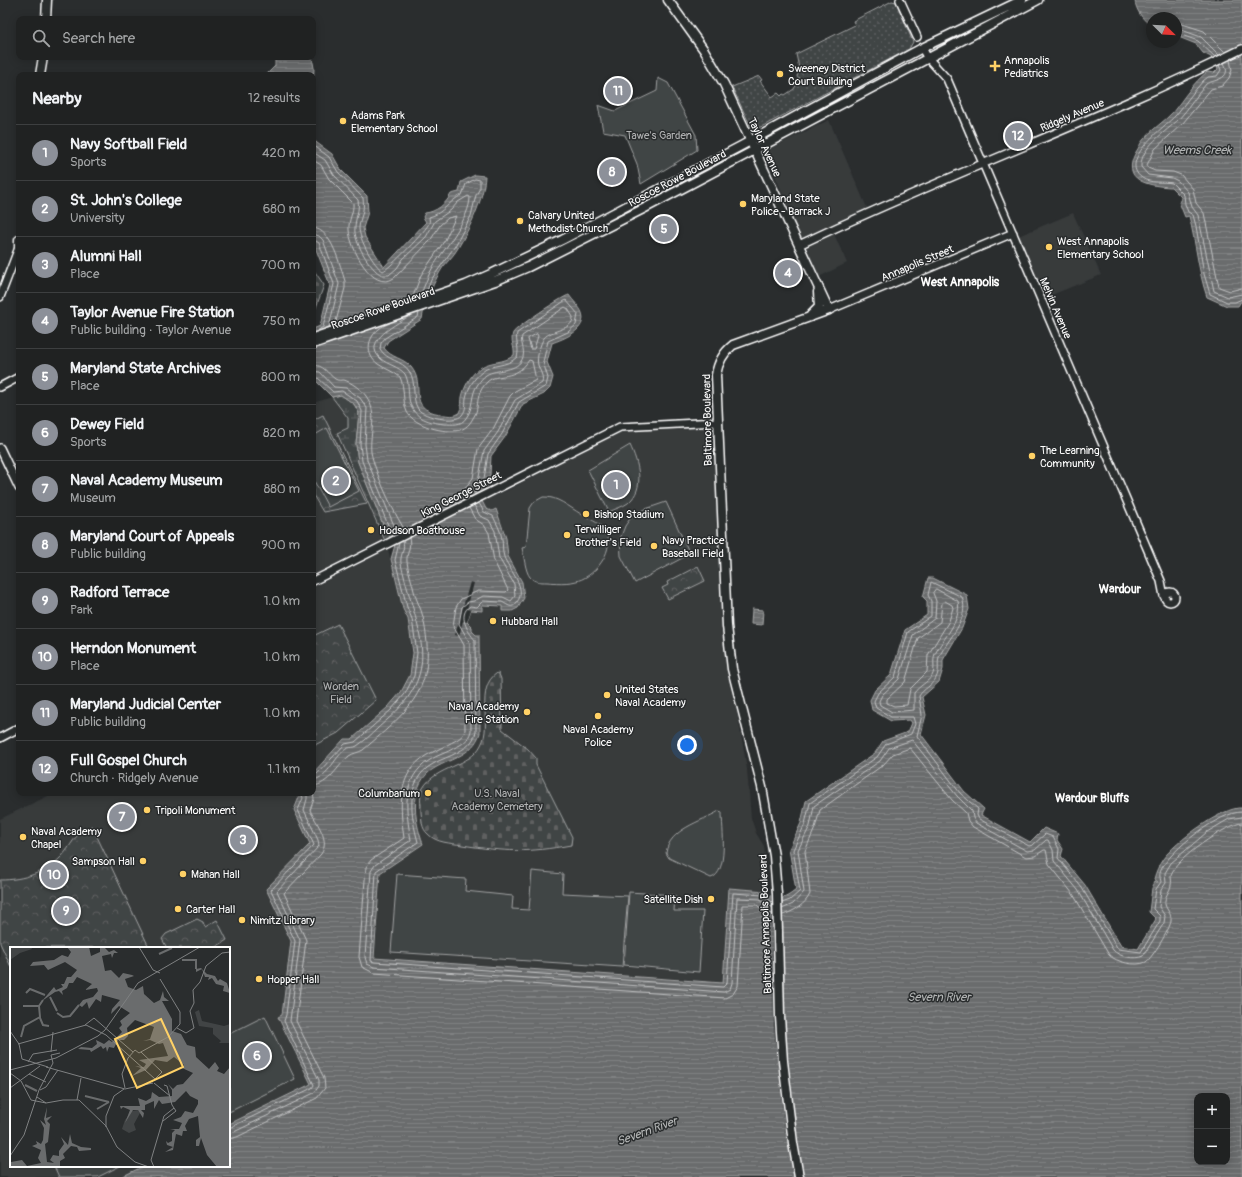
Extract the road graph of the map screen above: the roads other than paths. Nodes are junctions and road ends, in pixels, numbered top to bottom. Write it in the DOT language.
graph roads {
  1 [pos="47,0"];
  2 [pos="668,0"];
  3 [pos="900,0"];
  4 [pos="1022,0"];
  5 [pos="1038,0"];
  6 [pos="46,16"];
  7 [pos="917,37"];
  8 [pos="922,48"];
  9 [pos="1242,49"];
  10 [pos="927,57"];
  11 [pos="42,60"];
  12 [pos="40,72"];
  13 [pos="751,141"];
  14 [pos="754,149"];
  15 [pos="983,164"];
  16 [pos="1013,233"];
  17 [pos="799,245"];
  18 [pos="16,255"];
  19 [pos="816,281"];
  20 [pos="446,295"];
  21 [pos="0,297"];
  22 [pos="829,310"];
  23 [pos="808,318"];
  24 [pos="316,337"];
  25 [pos="316,343"];
  26 [pos="16,378"];
  27 [pos="0,386"];
  28 [pos="717,422"];
  29 [pos="0,448"];
  30 [pos="16,477"];
  31 [pos="724,554"];
  32 [pos="316,579"];
  33 [pos="1167,594"];
  34 [pos="16,730"];
  35 [pos="0,738"];
  36 [pos="799,1177"];
  1 -- 6 [label="main road"];
  2 -- 13 [label="main road, Taylor Avenue"];
  3 -- 7 [label="main road"];
  4 -- 8 [label="main road, Roscoe Rowe Boulevard"];
  5 -- 10 [label="main road, Roscoe Rowe Boulevard"];
  8 -- 10 [label="main road, Melvin Avenue"];
  8 -- 13 [label="main road, Roscoe Rowe Boulevard"];
  9 -- 15 [label="main road, Ridgely Avenue"];
  10 -- 14 [label="main road, Roscoe Rowe Boulevard"];
  10 -- 15 [label="main road, Melvin Avenue"];
  11 -- 12 [label="main road"];
  13 -- 14 [label="main road, Taylor Avenue"];
  13 -- 20 [label="main road, Roscoe Rowe Boulevard"];
  14 -- 17 [label="main road, Taylor Avenue"];
  14 -- 20 [label="main road, Roscoe Rowe Boulevard"];
  15 -- 16 [label="main road, Melvin Avenue"];
  15 -- 17 [label="main road, Ridgely Avenue"];
  16 -- 22 [label="main road, Annapolis Street"];
  16 -- 33 [label="main road, Melvin Avenue"];
  17 -- 19 [label="main road, Taylor Avenue"];
  18 -- 21 [label="main road"];
  19 -- 22 [label="main road, Taylor Avenue"];
  19 -- 23 [label="main road"];
  20 -- 24 [label="main road, Roscoe Rowe Boulevard"];
  20 -- 25 [label="main road, Roscoe Rowe Boulevard"];
  22 -- 23 [label="main road, Baltimore Boulevard"];
  23 -- 28 [label="main road, Baltimore Boulevard"];
  26 -- 27 [label="main road"];
  28 -- 31 [label="main road, Baltimore Boulevard"];
  28 -- 32 [label="main road, King George Street"];
  29 -- 30 [label="main road"];
  31 -- 36 [label="main road, Baltimore Annapolis Boulevard"];
  34 -- 35 [label="main road"];
}
